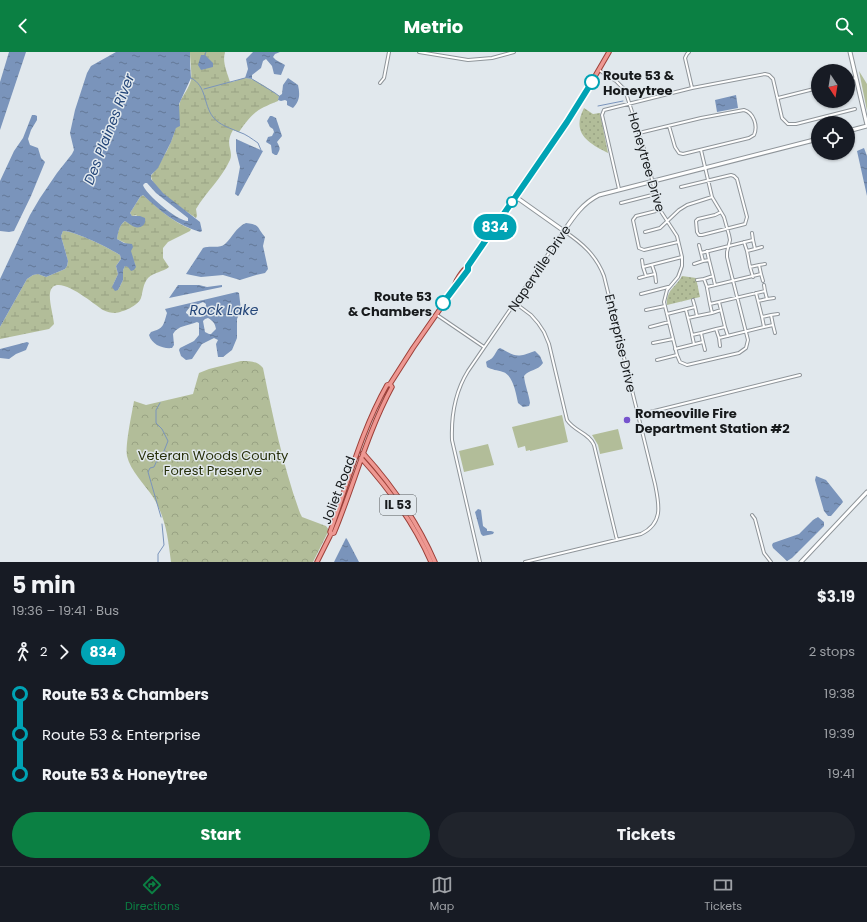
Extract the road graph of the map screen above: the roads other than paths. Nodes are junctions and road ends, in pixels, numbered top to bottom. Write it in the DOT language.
graph roads {
  1 [pos="388,52"];
  2 [pos="420,52"];
  3 [pos="514,52"];
  4 [pos="609,52"];
  5 [pos="689,52"];
  6 [pos="850,52"];
  7 [pos="599,70"];
  8 [pos="856,78"];
  9 [pos="380,83"];
  10 [pos="692,88"];
  11 [pos="811,90"];
  12 [pos="778,98"];
  13 [pos="630,104"];
  14 [pos="856,109"];
  15 [pos="669,126"];
  16 [pos="867,126"];
  17 [pos="855,129"];
  18 [pos="639,133"];
  19 [pos="811,141"];
  20 [pos="701,150"];
  21 [pos="705,168"];
  22 [pos="708,180"];
  23 [pos="653,181"];
  24 [pos="681,187"];
  25 [pos="619,189"];
  26 [pos="656,194"];
  27 [pos="516,196"];
  28 [pos="712,197"];
  29 [pos="621,203"];
  30 [pos="660,210"];
  31 [pos="721,212"];
  32 [pos="667,222"];
  33 [pos="727,229"];
  34 [pos="564,231"];
  35 [pos="645,232"];
  36 [pos="752,233"];
  37 [pos="753,240"];
  38 [pos="679,241"];
  39 [pos="744,242"];
  40 [pos="699,245"];
  41 [pos="728,246"];
  42 [pos="762,247"];
  43 [pos="755,249"];
  44 [pos="707,251"];
  45 [pos="747,251"];
  46 [pos="701,253"];
  47 [pos="682,257"];
  48 [pos="642,260"];
  49 [pos="709,260"];
  50 [pos="703,261"];
  51 [pos="694,264"];
  52 [pos="765,264"];
  53 [pos="652,265"];
  54 [pos="759,265"];
  55 [pos="643,267"];
  56 [pos="750,267"];
  57 [pos="655,274"];
  58 [pos="761,274"];
  59 [pos="646,276"];
  60 [pos="713,276"];
  61 [pos="753,277"];
  62 [pos="639,278"];
  63 [pos="704,278"];
  64 [pos="697,280"];
  65 [pos="734,281"];
  66 [pos="763,281"];
  67 [pos="656,282"];
  68 [pos="715,285"];
  69 [pos="764,285"];
  70 [pos="669,287"];
  71 [pos="706,287"];
  72 [pos="765,291"];
  73 [pos="756,293"];
  74 [pos="641,294"];
  75 [pos="738,297"];
  76 [pos="774,298"];
  77 [pos="767,299"];
  78 [pos="693,300"];
  79 [pos="758,301"];
  80 [pos="719,302"];
  81 [pos="515,303"];
  82 [pos="710,304"];
  83 [pos="665,306"];
  84 [pos="695,307"];
  85 [pos="646,310"];
  86 [pos="686,310"];
  87 [pos="721,310"];
  88 [pos="712,313"];
  89 [pos="436,314"];
  90 [pos="667,314"];
  91 [pos="778,314"];
  92 [pos="771,315"];
  93 [pos="697,316"];
  94 [pos="688,318"];
  95 [pos="762,318"];
  96 [pos="669,322"];
  97 [pos="773,325"];
  98 [pos="650,327"];
  99 [pos="725,327"];
  100 [pos="764,327"];
  101 [pos="716,329"];
  102 [pos="746,332"];
  103 [pos="701,333"];
  104 [pos="775,333"];
  105 [pos="692,335"];
  106 [pos="728,336"];
  107 [pos="673,338"];
  108 [pos="719,338"];
  109 [pos="703,342"];
  110 [pos="653,343"];
  111 [pos="694,344"];
  112 [pos="720,346"];
  113 [pos="484,348"];
  114 [pos="675,349"];
  115 [pos="705,350"];
  116 [pos="677,355"];
  117 [pos="657,360"];
  118 [pos="800,375"];
  119 [pos="390,384"];
  120 [pos="638,415"];
  121 [pos="358,452"];
  122 [pos="363,454"];
  123 [pos="361,458"];
  124 [pos="867,492"];
  125 [pos="752,515"];
  126 [pos="331,534"];
  127 [pos="617,540"];
  128 [pos="317,562"];
  129 [pos="431,562"];
  130 [pos="435,562"];
  131 [pos="480,562"];
  132 [pos="525,562"];
  133 [pos="771,562"];
  134 [pos="801,562"];
  1 -- 9 [label="street"];
  2 -- 3 [label="street"];
  4 -- 7 [label="main road, Joliet Road"];
  5 -- 10 [label="street"];
  6 -- 8 [label="street"];
  7 -- 13 [label="street, Honeytree Drive"];
  7 -- 27 [label="main road, Joliet Road"];
  8 -- 16 [label="street"];
  10 -- 12 [label="street"];
  10 -- 13 [label="street"];
  11 -- 12 [label="street"];
  12 -- 14 [label="street"];
  13 -- 18 [label="street, Honeytree Drive"];
  13 -- 25 [label="street"];
  15 -- 18 [label="street"];
  15 -- 20 [label="street"];
  15 -- 20 [label="street"];
  16 -- 17 [label="street"];
  18 -- 23 [label="street, Honeytree Drive"];
  19 -- 21 [label="street, Naperville Drive"];
  20 -- 21 [label="street"];
  21 -- 22 [label="street"];
  21 -- 23 [label="street, Naperville Drive"];
  22 -- 24 [label="street"];
  22 -- 28 [label="street"];
  22 -- 33 [label="street"];
  23 -- 25 [label="street, Naperville Drive"];
  23 -- 26 [label="street, Honeytree Drive"];
  25 -- 34 [label="street, Naperville Drive"];
  26 -- 29 [label="street"];
  26 -- 30 [label="street, Honeytree Drive"];
  27 -- 34 [label="street, Enterprise Drive"];
  27 -- 89 [label="main road, Joliet Road"];
  28 -- 31 [label="street"];
  28 -- 32 [label="street"];
  30 -- 32 [label="street, Honeytree Drive"];
  30 -- 38 [label="street"];
  31 -- 33 [label="street"];
  31 -- 33 [label="street"];
  32 -- 35 [label="street"];
  32 -- 38 [label="street, Honeytree Drive"];
  33 -- 41 [label="street"];
  34 -- 81 [label="street, Naperville Drive"];
  34 -- 120 [label="street, Enterprise Drive"];
  36 -- 37 [label="street"];
  37 -- 39 [label="street"];
  37 -- 43 [label="street"];
  38 -- 47 [label="street, Honeytree Drive"];
  39 -- 41 [label="street"];
  39 -- 45 [label="street"];
  40 -- 46 [label="street"];
  41 -- 44 [label="street"];
  41 -- 65 [label="street"];
  42 -- 43 [label="street"];
  43 -- 45 [label="street"];
  44 -- 46 [label="street"];
  44 -- 49 [label="street"];
  45 -- 56 [label="street"];
  46 -- 50 [label="street"];
  47 -- 53 [label="street"];
  47 -- 70 [label="street, Honeytree Drive"];
  48 -- 55 [label="street"];
  49 -- 50 [label="street"];
  49 -- 60 [label="street"];
  50 -- 51 [label="street"];
  52 -- 54 [label="street"];
  53 -- 55 [label="street"];
  53 -- 57 [label="street"];
  54 -- 56 [label="street"];
  54 -- 58 [label="street"];
  55 -- 59 [label="street"];
  56 -- 61 [label="street"];
  57 -- 59 [label="street"];
  57 -- 67 [label="street"];
  58 -- 61 [label="street"];
  58 -- 66 [label="street"];
  59 -- 62 [label="street"];
  60 -- 63 [label="street"];
  60 -- 68 [label="street"];
  61 -- 65 [label="street"];
  63 -- 64 [label="street"];
  63 -- 71 [label="street"];
  65 -- 68 [label="street"];
  65 -- 75 [label="street"];
  68 -- 71 [label="street"];
  69 -- 72 [label="street"];
  70 -- 74 [label="street"];
  70 -- 83 [label="street, Honeytree Drive"];
  71 -- 82 [label="street"];
  72 -- 73 [label="street"];
  72 -- 77 [label="street"];
  73 -- 75 [label="street"];
  73 -- 79 [label="street"];
  75 -- 80 [label="street"];
  75 -- 102 [label="street"];
  76 -- 77 [label="street"];
  77 -- 79 [label="street"];
  78 -- 84 [label="street"];
  79 -- 95 [label="street"];
  80 -- 82 [label="street"];
  80 -- 87 [label="street"];
  81 -- 113 [label="street, Naperville Drive"];
  81 -- 127 [label="street"];
  82 -- 88 [label="street"];
  83 -- 85 [label="street"];
  83 -- 90 [label="street, Honeytree Drive"];
  84 -- 86 [label="street"];
  84 -- 93 [label="street"];
  86 -- 90 [label="street"];
  86 -- 94 [label="street"];
  87 -- 88 [label="street"];
  87 -- 99 [label="street"];
  88 -- 93 [label="street"];
  89 -- 113 [label="street"];
  89 -- 119 [label="main road, Joliet Road"];
  90 -- 96 [label="street, Honeytree Drive"];
  91 -- 92 [label="street"];
  92 -- 95 [label="street"];
  92 -- 97 [label="street"];
  93 -- 94 [label="street"];
  94 -- 105 [label="street"];
  95 -- 100 [label="street"];
  96 -- 98 [label="street"];
  96 -- 107 [label="street, Honeytree Drive"];
  97 -- 100 [label="street"];
  97 -- 104 [label="street"];
  99 -- 101 [label="street"];
  99 -- 106 [label="street"];
  100 -- 102 [label="street"];
  101 -- 103 [label="street"];
  101 -- 108 [label="street"];
  102 -- 106 [label="street"];
  102 -- 116 [label="street"];
  103 -- 105 [label="street"];
  103 -- 109 [label="street"];
  105 -- 111 [label="street"];
  106 -- 108 [label="street"];
  107 -- 110 [label="street"];
  107 -- 114 [label="street, Honeytree Drive"];
  108 -- 112 [label="street"];
  109 -- 111 [label="street"];
  109 -- 115 [label="street"];
  111 -- 114 [label="street"];
  113 -- 131 [label="street, Naperville Drive"];
  114 -- 116 [label="street, Honeytree Drive"];
  116 -- 117 [label="street"];
  118 -- 120 [label="street"];
  119 -- 121 [label="main road, Joliet Road"];
  119 -- 122 [label="main road, Joliet Road"];
  120 -- 127 [label="street, Enterprise Drive"];
  121 -- 122 [label="main road, IL 53"];
  121 -- 123 [label="main road, IL 53"];
  121 -- 126 [label="main road, Joliet Road"];
  122 -- 123 [label="main road, Joliet Road"];
  122 -- 130 [label="main road, IL 53"];
  123 -- 126 [label="main road, Joliet Road"];
  123 -- 129 [label="main road, IL 53"];
  124 -- 134 [label="street"];
  125 -- 133 [label="street"];
  126 -- 128 [label="main road, Joliet Road"];
  127 -- 132 [label="street"];
}
